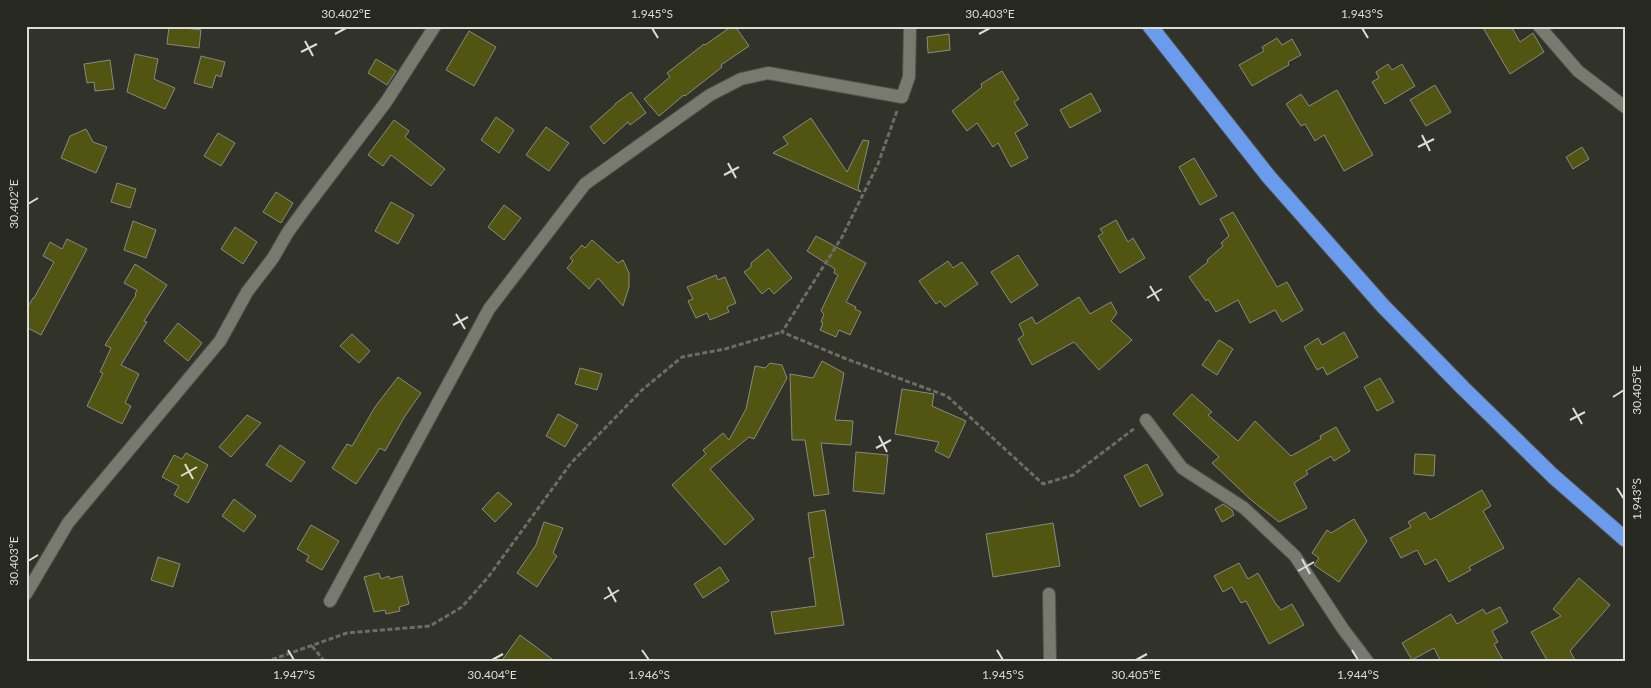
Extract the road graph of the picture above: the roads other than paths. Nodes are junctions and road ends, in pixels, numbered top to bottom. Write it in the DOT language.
graph roads {
  1 [pos="435,26"];
  2 [pos="910,26"];
  3 [pos="1150,26"];
  4 [pos="1540,26"];
  5 [pos="1625,107"];
  6 [pos="1146,420"];
  7 [pos="1625,539"];
  8 [pos="26,594"];
  9 [pos="1049,594"];
  10 [pos="330,601"];
  11 [pos="1050,662"];
  12 [pos="1368,662"];
  1 -- 8 [label="street"];
  2 -- 10 [label="street"];
  3 -- 7 [label="highway"];
  4 -- 5 [label="street"];
  6 -- 12 [label="street"];
  9 -- 11 [label="street"];
}
